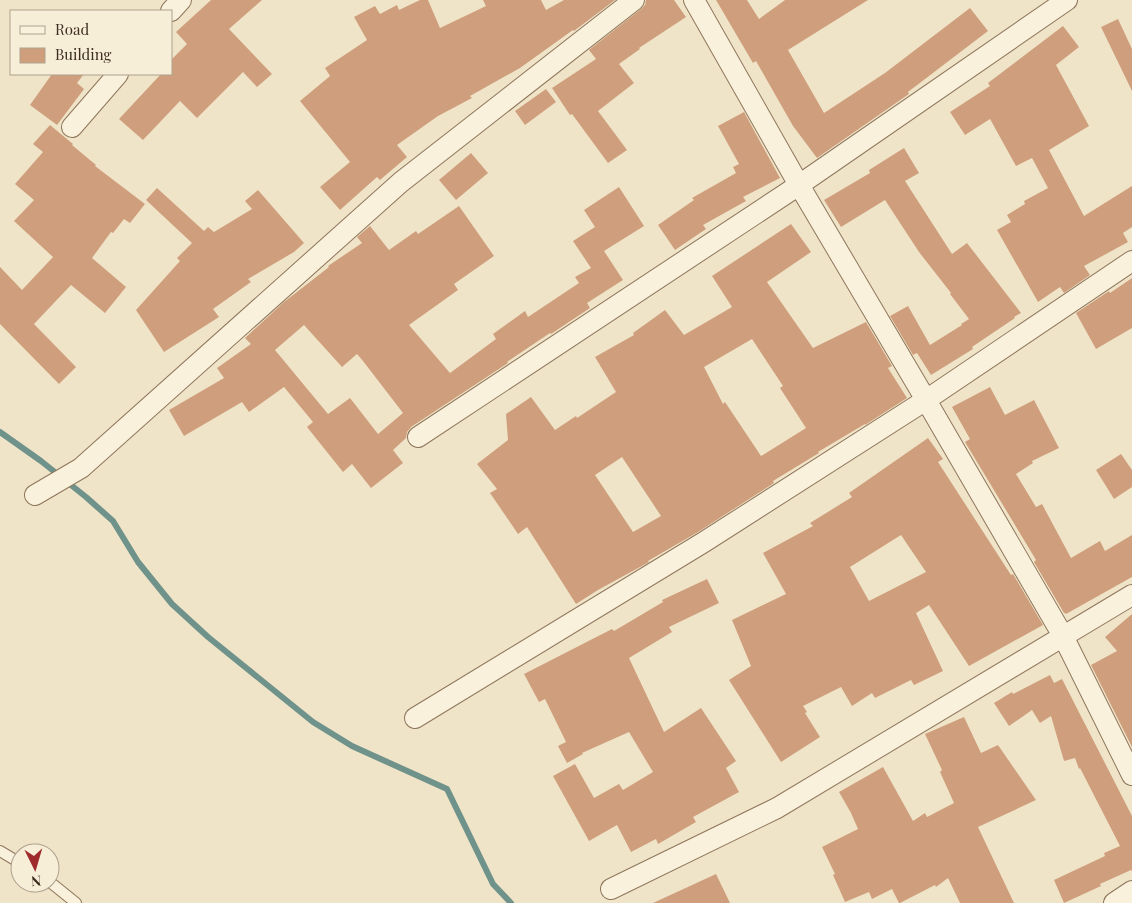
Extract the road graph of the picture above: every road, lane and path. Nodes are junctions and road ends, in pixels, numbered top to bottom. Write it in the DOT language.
graph roads {
  1 [pos="181,0"];
  2 [pos="634,0"];
  3 [pos="694,0"];
  4 [pos="1067,0"];
  5 [pos="172,10"];
  6 [pos="117,75"];
  7 [pos="72,127"];
  8 [pos="799,185"];
  9 [pos="1132,261"];
  10 [pos="926,400"];
  11 [pos="418,437"];
  12 [pos="36,495"];
  13 [pos="1132,595"];
  14 [pos="1063,636"];
  15 [pos="415,718"];
  16 [pos="1132,775"];
  17 [pos="611,889"];
  18 [pos="60,890"];
  19 [pos="1132,891"];
  20 [pos="76,903"];
  21 [pos="1114,903"];
  1 -- 5 [label="street"];
  2 -- 12 [label="street"];
  3 -- 8 [label="street"];
  4 -- 8 [label="street"];
  6 -- 7 [label="street"];
  8 -- 10 [label="street"];
  8 -- 11 [label="street"];
  9 -- 10 [label="street"];
  10 -- 14 [label="street"];
  10 -- 15 [label="street"];
  13 -- 14 [label="street"];
  14 -- 16 [label="street"];
  14 -- 17 [label="street"];
  18 -- 20 [label="lane"];
  19 -- 21 [label="street"];
}
